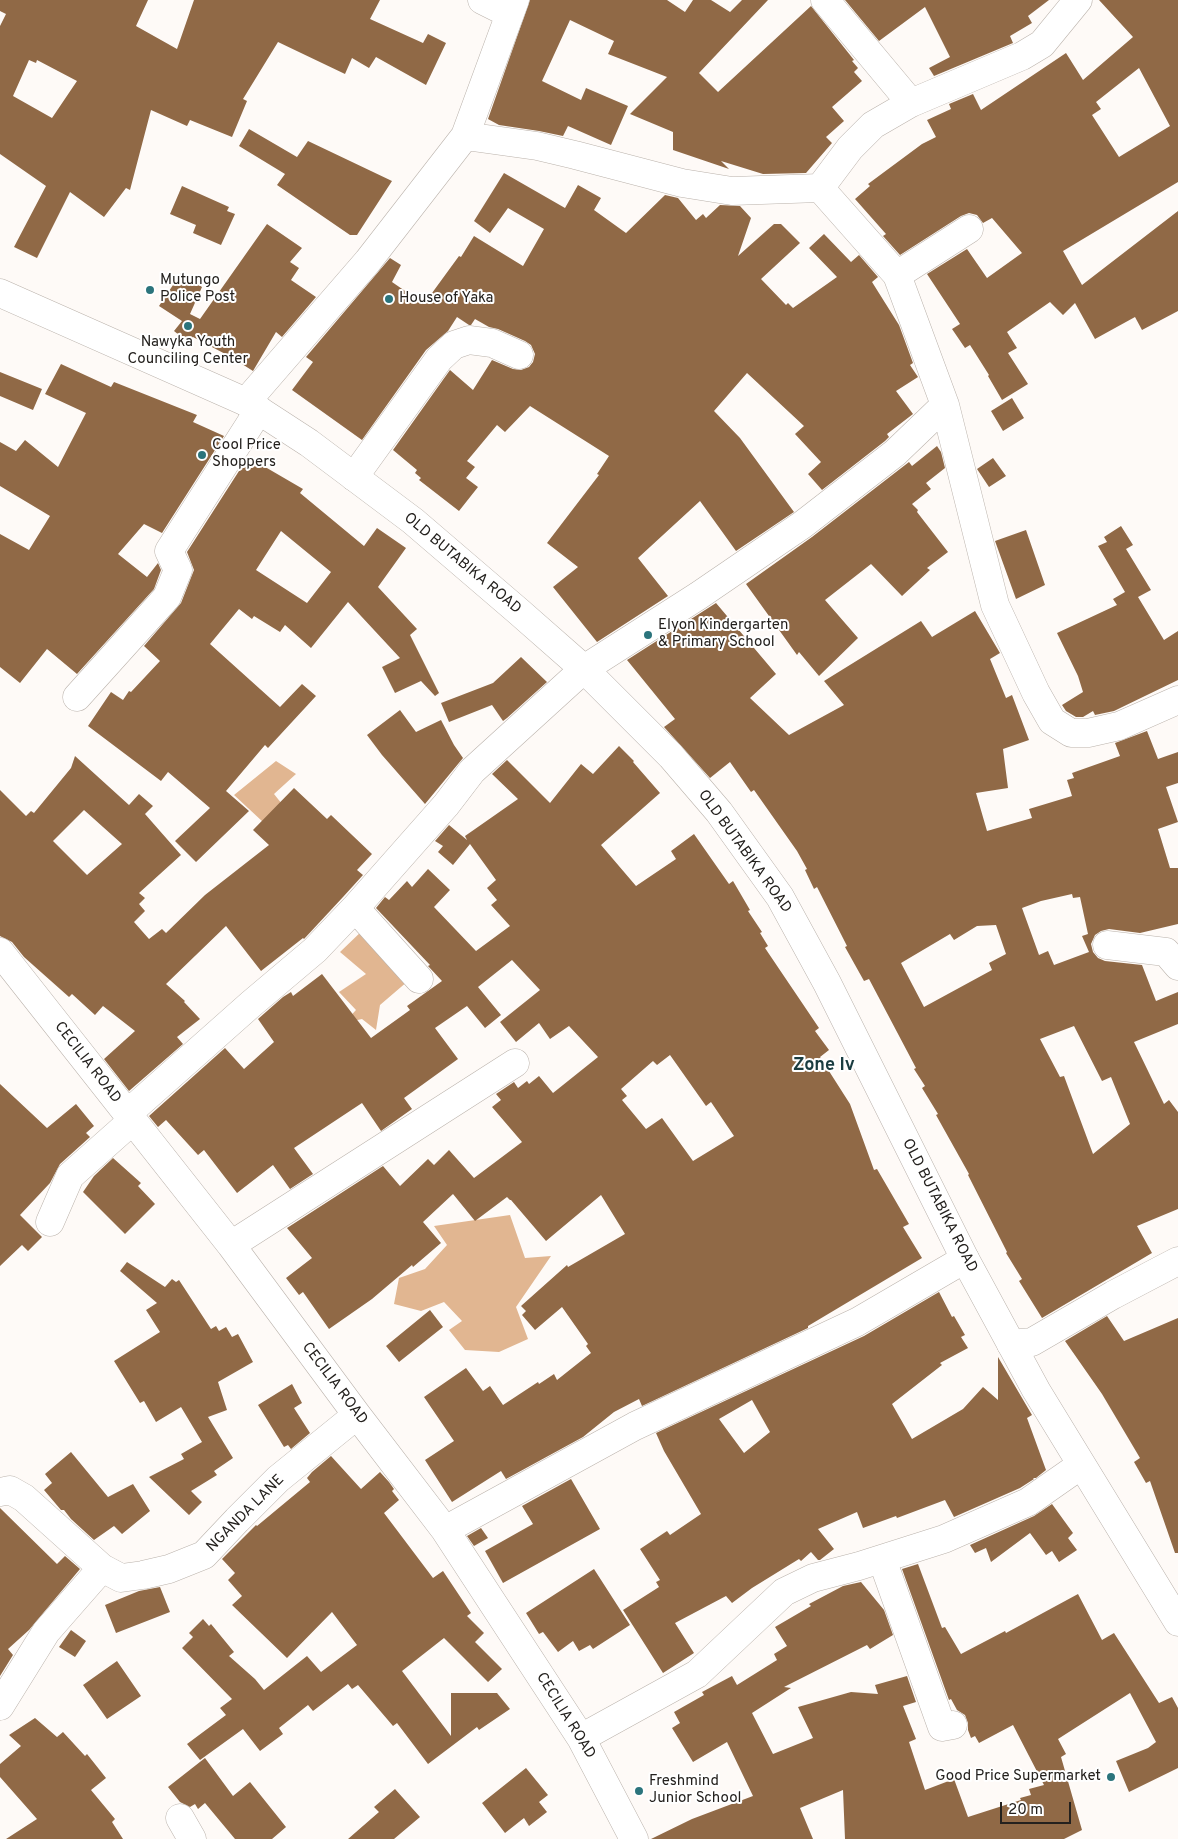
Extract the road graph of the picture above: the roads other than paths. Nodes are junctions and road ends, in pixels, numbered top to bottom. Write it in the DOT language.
graph roads {
  1 [pos="482,0"];
  2 [pos="825,0"];
  3 [pos="1074,2"];
  4 [pos="513,7"];
  5 [pos="911,103"];
  6 [pos="465,136"];
  7 [pos="820,188"];
  8 [pos="970,229"];
  9 [pos="897,275"];
  10 [pos="0,293"];
  11 [pos="519,355"];
  12 [pos="253,406"];
  13 [pos="945,406"];
  14 [pos="354,477"];
  15 [pos="584,669"];
  16 [pos="77,697"];
  17 [pos="1178,700"];
  18 [pos="355,908"];
  19 [pos="1108,945"];
  20 [pos="0,952"];
  21 [pos="1177,963"];
  22 [pos="419,979"];
  23 [pos="515,1063"];
  24 [pos="130,1118"];
  25 [pos="50,1222"];
  26 [pos="231,1245"];
  27 [pos="965,1259"];
  28 [pos="1178,1261"];
  29 [pos="1011,1344"];
  30 [pos="357,1415"];
  31 [pos="1081,1465"];
  32 [pos="0,1492"];
  33 [pos="445,1530"];
  34 [pos="882,1559"];
  35 [pos="102,1568"];
  36 [pos="1178,1622"];
  37 [pos="0,1706"];
  38 [pos="953,1725"];
  39 [pos="581,1738"];
  40 [pos="634,1839"];
  1 -- 4 [label="street"];
  2 -- 5 [label="street"];
  3 -- 5 [label="street"];
  4 -- 6 [label="street"];
  5 -- 7 [label="street"];
  6 -- 7 [label="street"];
  6 -- 12 [label="street"];
  7 -- 9 [label="street"];
  8 -- 9 [label="street"];
  9 -- 13 [label="street"];
  10 -- 12 [label="street, OLD BUTABIKA ROAD"];
  11 -- 14 [label="street"];
  12 -- 14 [label="street, OLD BUTABIKA ROAD"];
  12 -- 16 [label="street"];
  13 -- 15 [label="street"];
  13 -- 17 [label="street"];
  14 -- 15 [label="street, OLD BUTABIKA ROAD"];
  15 -- 18 [label="street"];
  15 -- 27 [label="street, OLD BUTABIKA ROAD"];
  18 -- 22 [label="street"];
  18 -- 24 [label="street"];
  19 -- 21 [label="street"];
  20 -- 24 [label="street, CECILIA ROAD"];
  23 -- 26 [label="street"];
  24 -- 25 [label="street"];
  24 -- 26 [label="street, CECILIA ROAD"];
  26 -- 30 [label="street, CECILIA ROAD"];
  27 -- 29 [label="street, OLD BUTABIKA ROAD"];
  27 -- 33 [label="street"];
  28 -- 29 [label="street"];
  29 -- 31 [label="street, OLD BUTABIKA ROAD"];
  30 -- 33 [label="street, CECILIA ROAD"];
  30 -- 35 [label="street, NGANDA LANE"];
  31 -- 34 [label="street"];
  31 -- 36 [label="street, OLD BUTABIKA ROAD"];
  32 -- 35 [label="street, NGANDA LANE"];
  33 -- 39 [label="street, CECILIA ROAD"];
  34 -- 38 [label="street"];
  34 -- 39 [label="street"];
  35 -- 37 [label="street"];
  39 -- 40 [label="street, CECILIA ROAD"];
}
